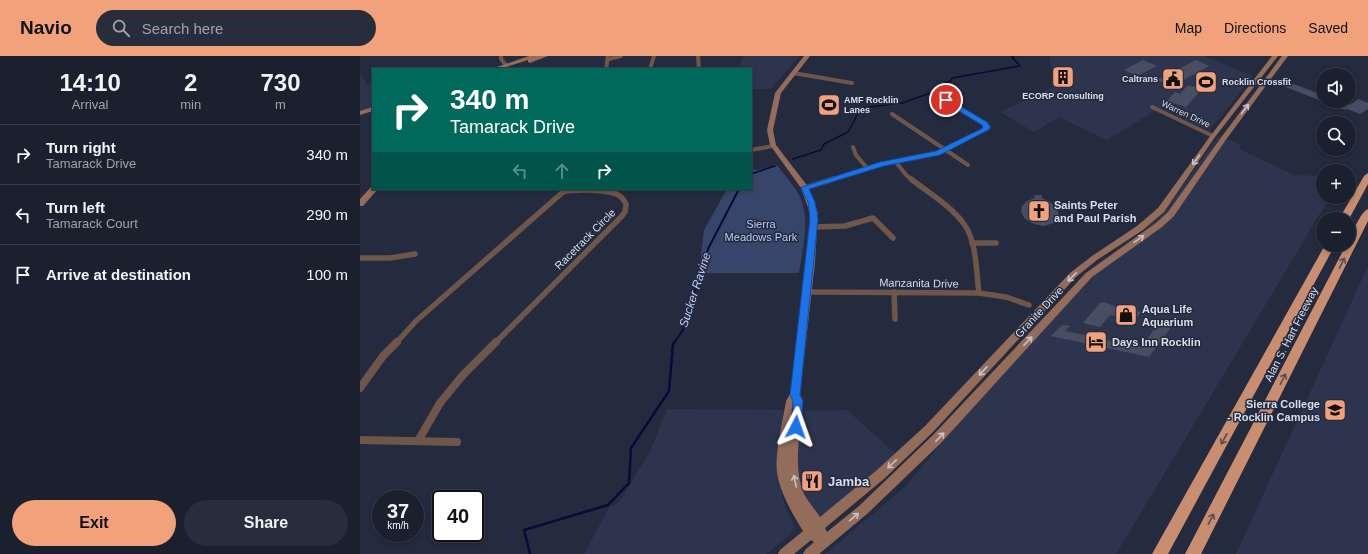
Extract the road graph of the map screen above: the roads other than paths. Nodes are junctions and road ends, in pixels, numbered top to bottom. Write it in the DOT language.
graph roads {
  1 [pos="501,56"];
  2 [pos="535,56"];
  3 [pos="545,56"];
  4 [pos="621,56"];
  5 [pos="654,56"];
  6 [pos="698,56"];
  7 [pos="807,56"];
  8 [pos="1276,56"];
  9 [pos="1285,56"];
  10 [pos="609,57"];
  11 [pos="505,67"];
  12 [pos="606,68"];
  13 [pos="650,68"];
  14 [pos="699,68"];
  15 [pos="793,73"];
  16 [pos="852,83"];
  17 [pos="941,98"];
  18 [pos="1152,107"];
  19 [pos="372,109"];
  20 [pos="360,113"];
  21 [pos="372,113"];
  22 [pos="892,114"];
  23 [pos="360,118"];
  24 [pos="1217,138"];
  25 [pos="773,146"];
  26 [pos="853,147"];
  27 [pos="752,150"];
  28 [pos="946,150"];
  29 [pos="895,161"];
  30 [pos="968,165"];
  31 [pos="867,168"];
  32 [pos="1368,176"];
  33 [pos="805,188"];
  34 [pos="373,190"];
  35 [pos="603,190"];
  36 [pos="360,204"];
  37 [pos="1348,212"];
  38 [pos="1368,212"];
  39 [pos="814,227"];
  40 [pos="893,238"];
  41 [pos="972,243"];
  42 [pos="996,243"];
  43 [pos="1326,252"];
  44 [pos="415,254"];
  45 [pos="360,258"];
  46 [pos="807,292"];
  47 [pos="894,292"];
  48 [pos="979,293"];
  49 [pos="1030,305"];
  50 [pos="895,319"];
  51 [pos="360,388"];
  52 [pos="795,395"];
  53 [pos="795,437"];
  54 [pos="360,440"];
  55 [pos="418,441"];
  56 [pos="457,442"];
  57 [pos="783,467"];
  58 [pos="815,530"];
  59 [pos="824,542"];
  60 [pos="784,554"];
  61 [pos="809,554"];
  62 [pos="1160,554"];
  63 [pos="1193,554"];
  1 -- 11 [label="street"];
  2 -- 11 [label="street"];
  3 -- 11 [label="street"];
  4 -- 10 [label="street"];
  5 -- 13 [label="street"];
  6 -- 14 [label="street"];
  7 -- 15 [label="street"];
  8 -- 24 [label="street, Granite Drive"];
  24 -- 9 [label="street, Granite Drive, one-way"];
  10 -- 12 [label="street"];
  15 -- 16 [label="street"];
  15 -- 25 [label="street"];
  17 -- 28 [label="street"];
  18 -- 24 [label="street, Warren Drive"];
  19 -- 20 [label="street"];
  21 -- 23 [label="street"];
  22 -- 28 [label="street"];
  24 -- 58 [label="street, Granite Drive, one-way"];
  59 -- 24 [label="street, Granite Drive, one-way"];
  25 -- 27 [label="street"];
  25 -- 33 [label="street"];
  26 -- 31 [label="street"];
  28 -- 29 [label="street"];
  28 -- 30 [label="street"];
  29 -- 31 [label="street"];
  29 -- 41 [label="street"];
  31 -- 33 [label="street"];
  32 -- 37 [label="highway"];
  33 -- 39 [label="street"];
  34 -- 36 [label="street"];
  35 -- 51 [label="street, Racetrack Circle"];
  35 -- 55 [label="street, Racetrack Circle"];
  63 -- 38 [label="highway, Alan S. Hart Freeway, one-way"];
  39 -- 40 [label="street"];
  39 -- 46 [label="street"];
  41 -- 42 [label="street"];
  41 -- 48 [label="street"];
  43 -- 62 [label="highway, Alan S. Hart Freeway, one-way"];
  44 -- 45 [label="street"];
  46 -- 47 [label="street, Manzanita Drive"];
  46 -- 52 [label="street"];
  47 -- 48 [label="street, Manzanita Drive"];
  47 -- 50 [label="street"];
  48 -- 49 [label="street, Manzanita Drive"];
  52 -- 53 [label="street"];
  52 -- 57 [label="street"];
  53 -- 57 [label="street"];
  58 -- 53 [label="street, one-way"];
  54 -- 55 [label="street"];
  55 -- 56 [label="street"];
  57 -- 58 [label="street"];
  58 -- 59 [label="street"];
  58 -- 60 [label="street, Granite Drive"];
  59 -- 61 [label="street, Granite Drive"];
}
